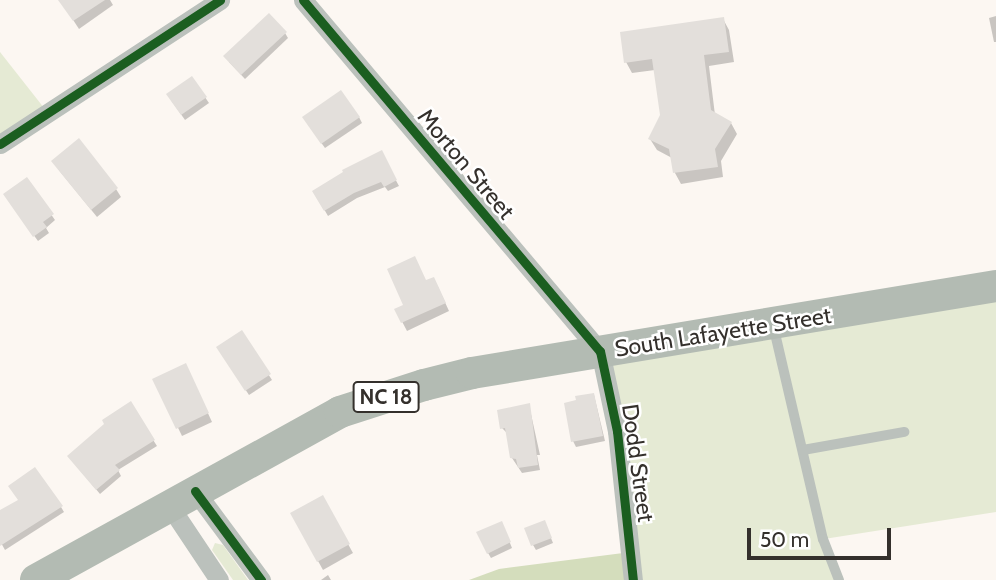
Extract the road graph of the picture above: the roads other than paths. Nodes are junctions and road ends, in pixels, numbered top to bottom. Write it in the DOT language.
graph roads {
  1 [pos="220,0"];
  2 [pos="303,0"];
  3 [pos="0,144"];
  4 [pos="996,286"];
  5 [pos="773,325"];
  6 [pos="600,351"];
  7 [pos="904,432"];
  8 [pos="803,450"];
  9 [pos="182,498"];
  10 [pos="36,580"];
  11 [pos="219,580"];
  12 [pos="261,580"];
  13 [pos="633,580"];
  14 [pos="839,580"];
  1 -- 3 [label="street"];
  2 -- 6 [label="street, Morton Street"];
  4 -- 5 [label="main road, South Lafayette Street / NC 18"];
  5 -- 6 [label="main road, South Lafayette Street / NC 18"];
  5 -- 8 [label="lane"];
  6 -- 9 [label="main road, South Lafayette Street / NC 18"];
  6 -- 13 [label="street, Dodd Street"];
  7 -- 8 [label="lane"];
  8 -- 14 [label="lane"];
  9 -- 10 [label="main road, South Lafayette Street / NC 18"];
  9 -- 11 [label="street"];
  9 -- 12 [label="street"];
}
